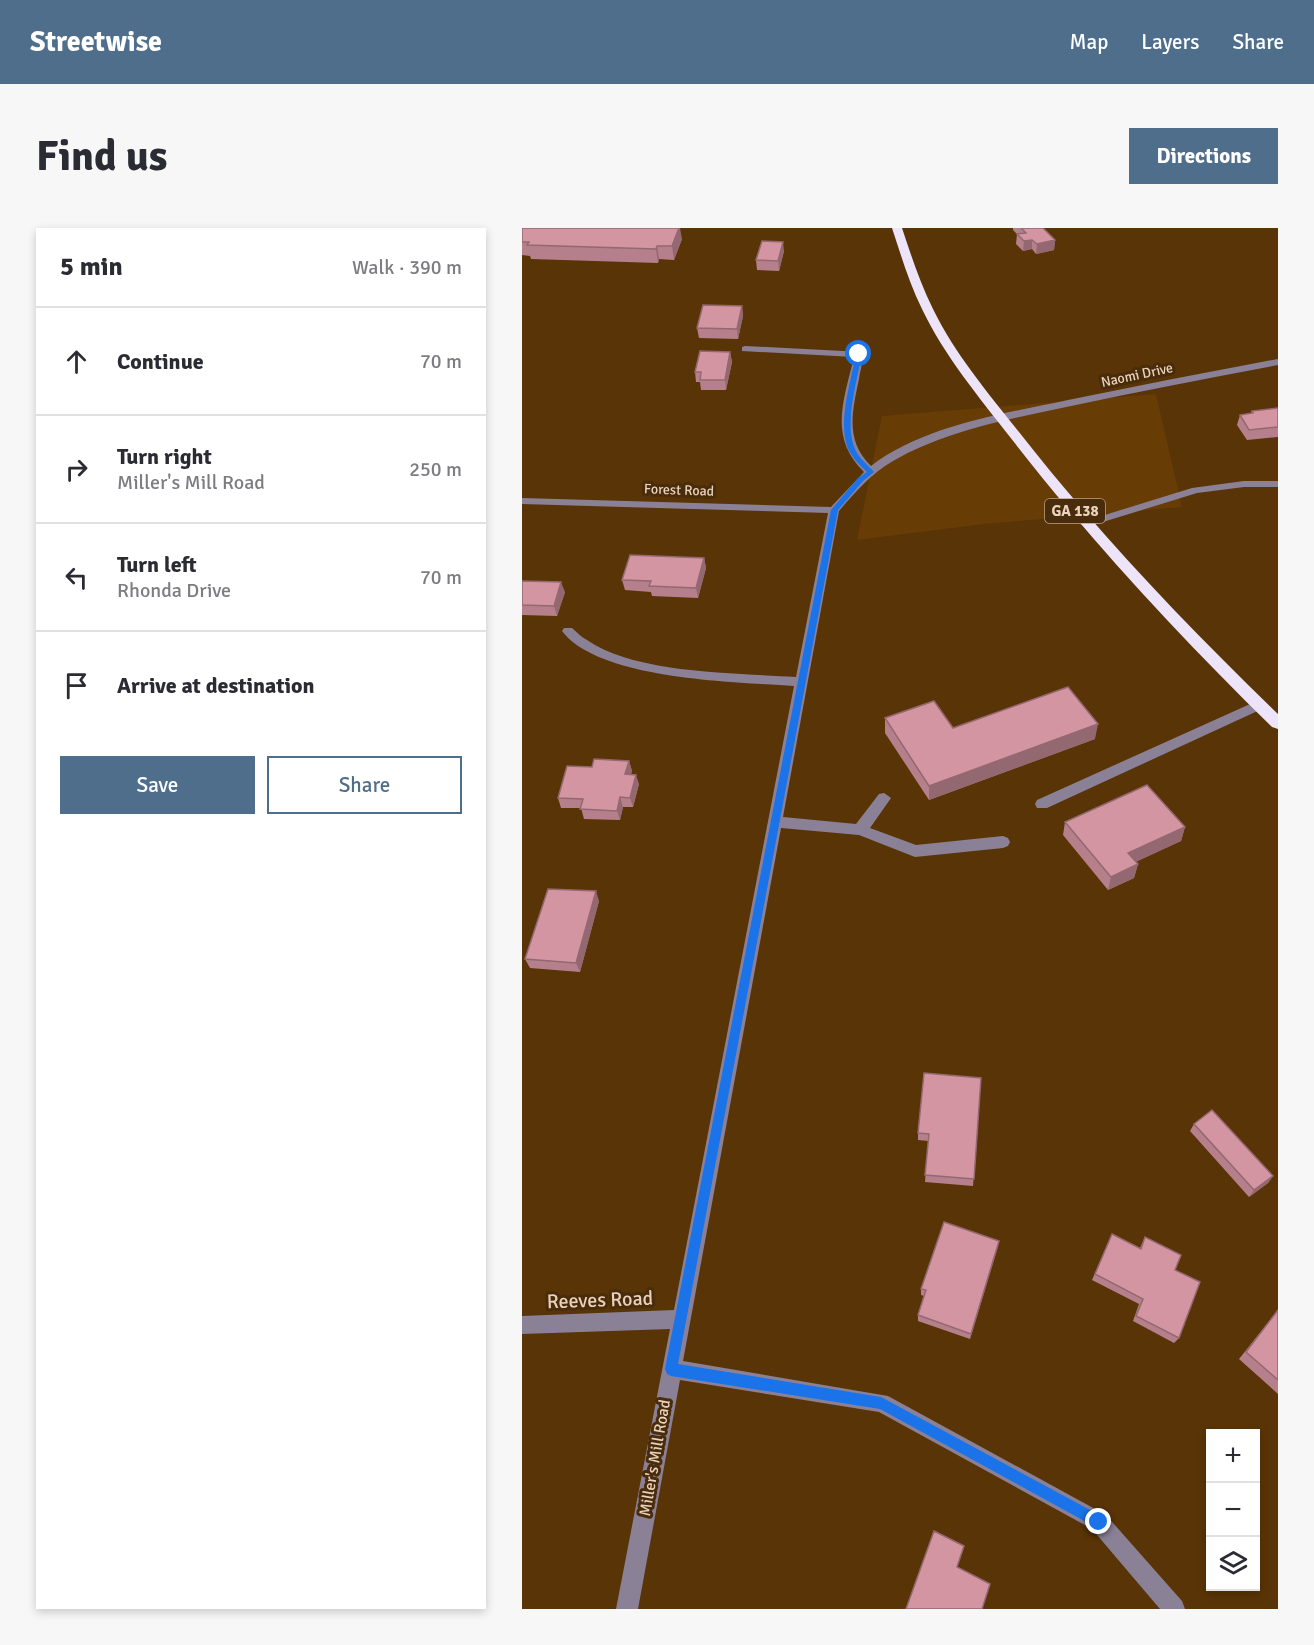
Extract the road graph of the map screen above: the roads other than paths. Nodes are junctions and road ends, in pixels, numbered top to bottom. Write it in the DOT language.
graph roads {
  1 [pos="897,228"];
  2 [pos="745,349"];
  3 [pos="1278,362"];
  4 [pos="1002,417"];
  5 [pos="871,472"];
  6 [pos="1278,484"];
  7 [pos="522,501"];
  8 [pos="834,510"];
  9 [pos="1086,524"];
  10 [pos="568,631"];
  11 [pos="802,682"];
  12 [pos="1259,705"];
  13 [pos="1278,723"];
  14 [pos="884,798"];
  15 [pos="1042,804"];
  16 [pos="775,822"];
  17 [pos="860,830"];
  18 [pos="1003,842"];
  19 [pos="680,1319"];
  20 [pos="522,1325"];
  21 [pos="671,1369"];
  22 [pos="627,1609"];
  23 [pos="1174,1609"];
  1 -- 4 [label="highway, GA 138"];
  2 -- 5 [label="street"];
  3 -- 4 [label="street, Naomi Drive"];
  4 -- 5 [label="street, Miller's Mill Road"];
  4 -- 9 [label="highway, GA 138"];
  5 -- 8 [label="street, Miller's Mill Road"];
  6 -- 9 [label="street"];
  7 -- 8 [label="street, Forest Road"];
  8 -- 11 [label="street, Miller's Mill Road"];
  9 -- 12 [label="highway, GA 138"];
  10 -- 11 [label="street"];
  11 -- 16 [label="street, Miller's Mill Road"];
  12 -- 13 [label="highway, GA 138"];
  12 -- 15 [label="street"];
  14 -- 17 [label="street"];
  16 -- 17 [label="street"];
  16 -- 19 [label="street, Miller's Mill Road"];
  17 -- 18 [label="street"];
  19 -- 20 [label="street, Reeves Road"];
  19 -- 21 [label="street, Miller's Mill Road"];
  21 -- 22 [label="street, Miller's Mill Road"];
  21 -- 23 [label="street"];
}
